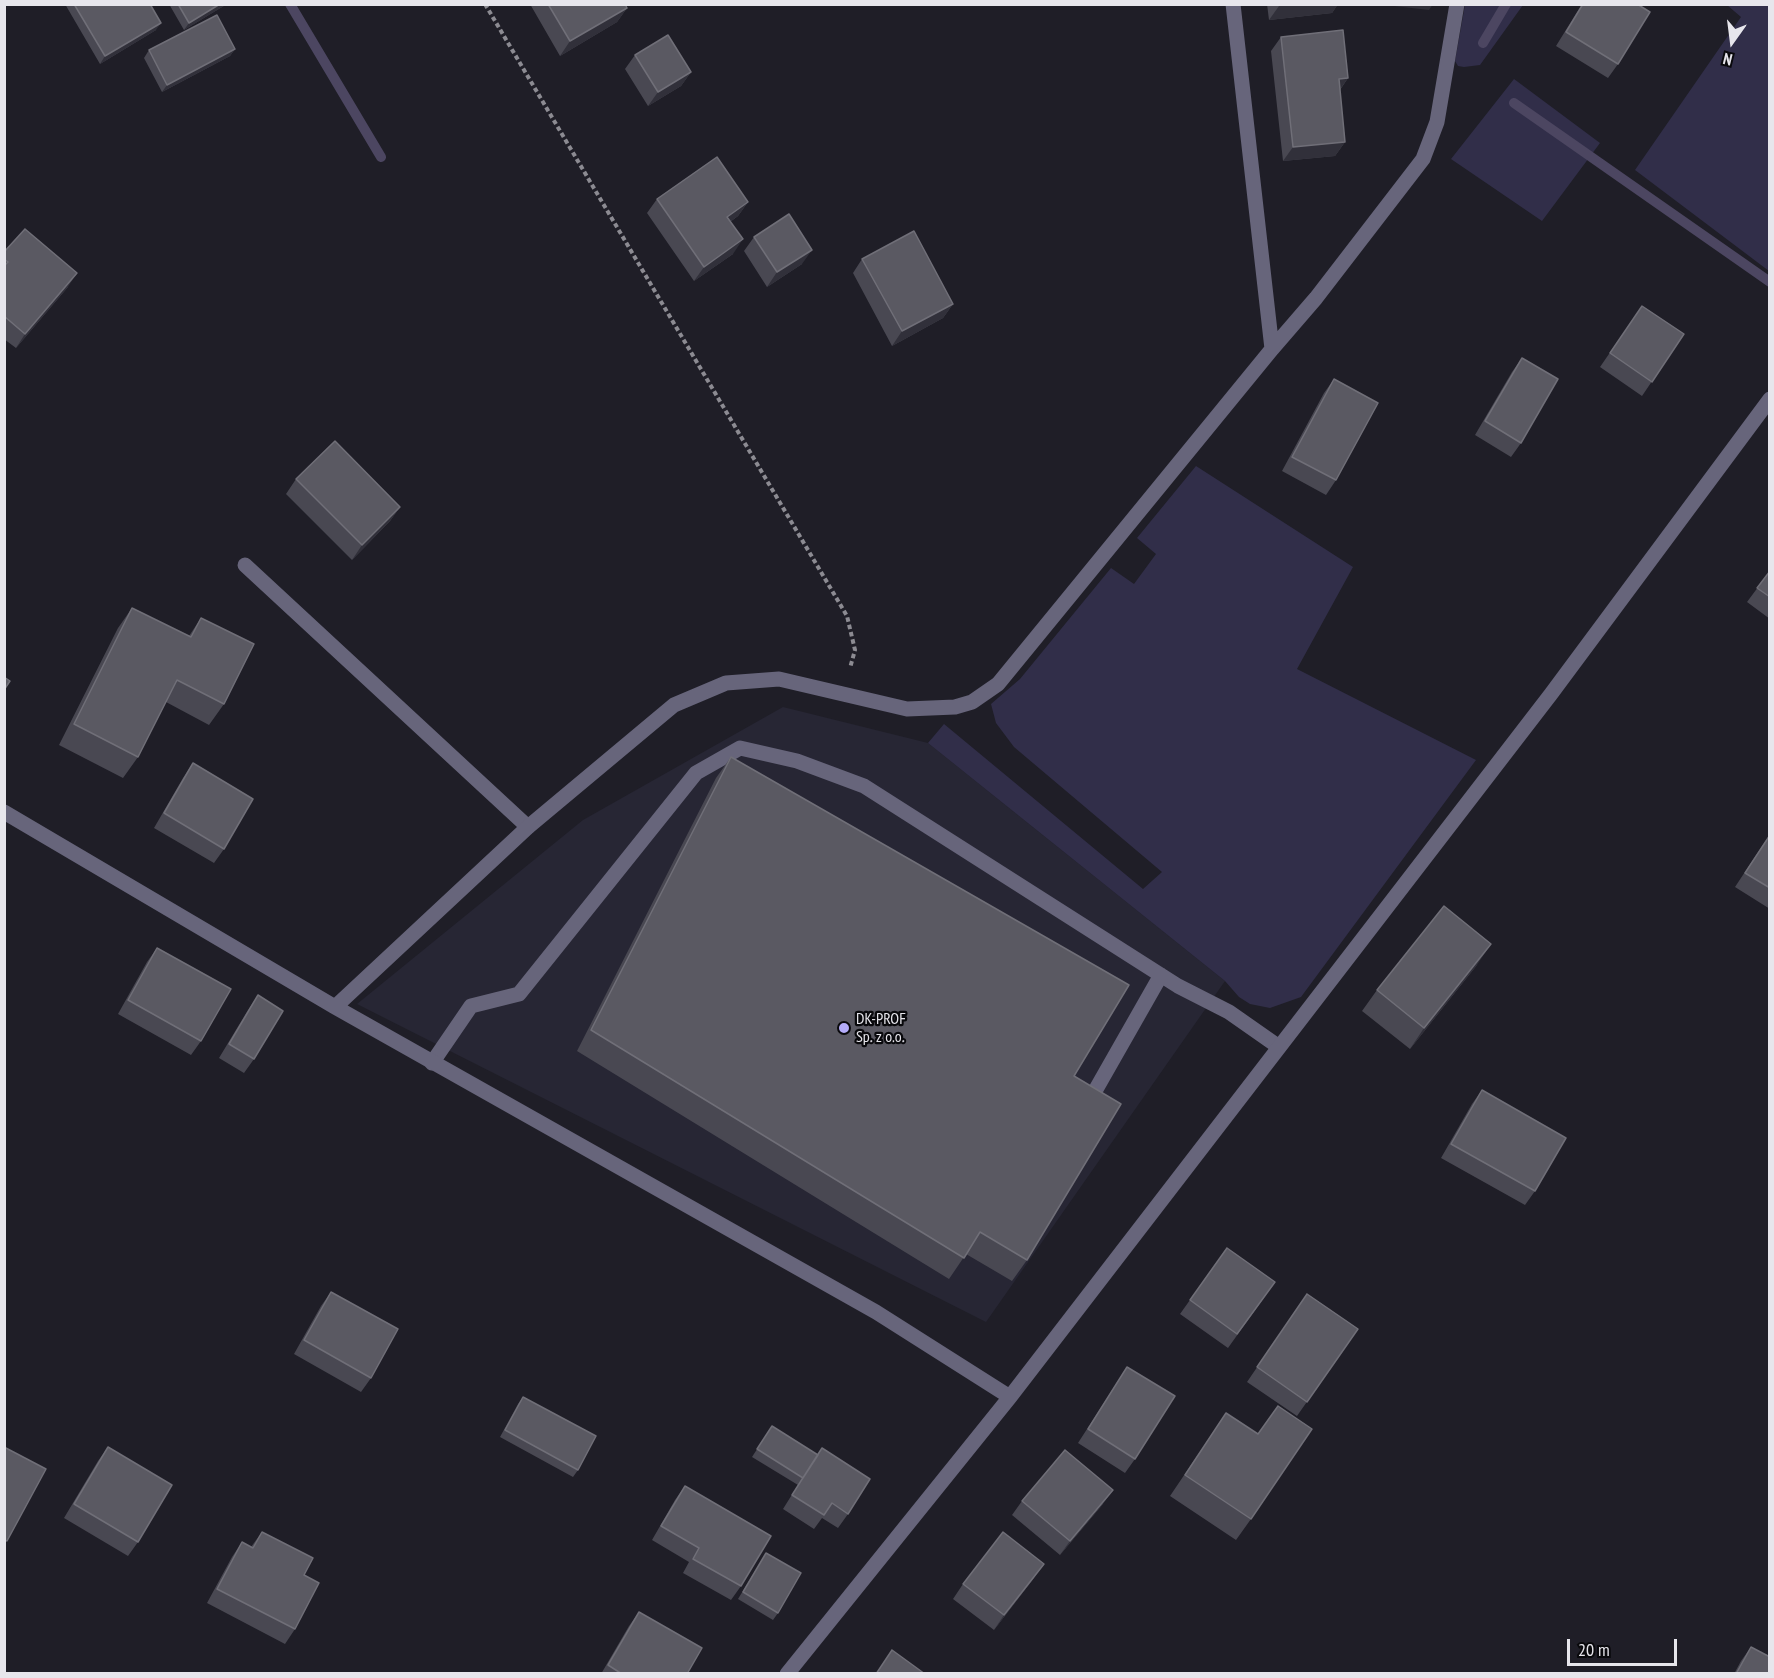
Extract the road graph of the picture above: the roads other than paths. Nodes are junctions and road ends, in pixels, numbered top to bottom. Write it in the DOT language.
graph roads {
  1 [pos="1233,4"];
  2 [pos="1457,4"];
  3 [pos="1272,349"];
  4 [pos="1770,399"];
  5 [pos="245,565"];
  6 [pos="4,812"];
  7 [pos="528,827"];
  8 [pos="1161,975"];
  9 [pos="334,1007"];
  10 [pos="1279,1047"];
  11 [pos="432,1063"];
  12 [pos="1091,1098"];
  13 [pos="1010,1397"];
  14 [pos="787,1674"];
  1 -- 3 [label="street"];
  2 -- 3 [label="street"];
  3 -- 7 [label="street"];
  4 -- 10 [label="street"];
  5 -- 7 [label="street"];
  6 -- 9 [label="street"];
  7 -- 9 [label="street"];
  8 -- 10 [label="street"];
  8 -- 11 [label="street"];
  8 -- 12 [label="street"];
  9 -- 11 [label="street"];
  10 -- 13 [label="street"];
  11 -- 13 [label="street"];
  13 -- 14 [label="street"];
}
